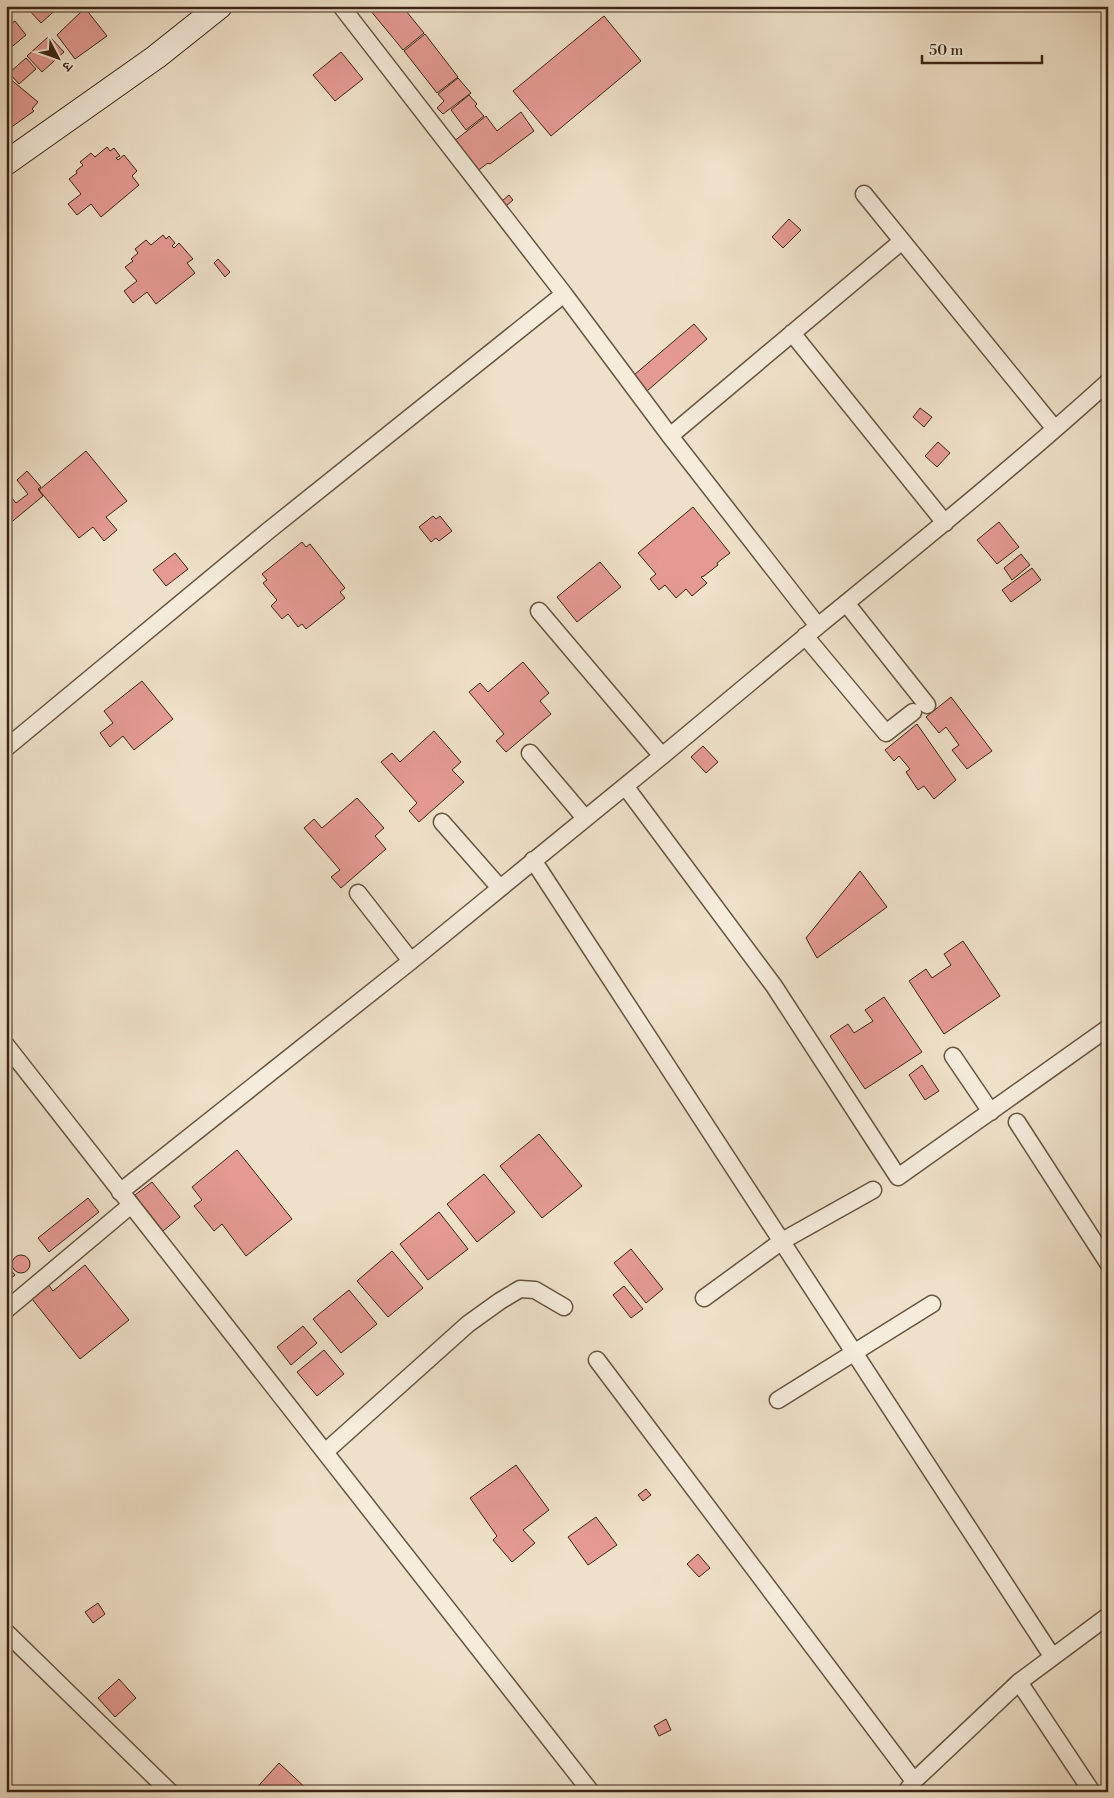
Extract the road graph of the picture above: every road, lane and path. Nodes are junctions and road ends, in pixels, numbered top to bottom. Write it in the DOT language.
graph roads {
  1 [pos="220,6"];
  2 [pos="341,6"];
  3 [pos="6,164"];
  4 [pos="864,194"];
  5 [pos="902,241"];
  6 [pos="564,294"];
  7 [pos="792,333"];
  8 [pos="1108,382"];
  9 [pos="1055,430"];
  10 [pos="670,436"];
  11 [pos="945,523"];
  12 [pos="846,603"];
  13 [pos="539,611"];
  14 [pos="812,631"];
  15 [pos="6,748"];
  16 [pos="530,753"];
  17 [pos="662,756"];
  18 [pos="624,786"];
  19 [pos="584,818"];
  20 [pos="442,822"];
  21 [pos="533,860"];
  22 [pos="500,888"];
  23 [pos="358,893"];
  24 [pos="411,961"];
  25 [pos="1108,1028"];
  26 [pos="6,1045"];
  27 [pos="953,1056"];
  28 [pos="991,1112"];
  29 [pos="1017,1122"];
  30 [pos="873,1190"];
  31 [pos="120,1192"];
  32 [pos="131,1205"];
  33 [pos="782,1241"];
  34 [pos="1108,1263"];
  35 [pos="704,1298"];
  36 [pos="932,1304"];
  37 [pos="564,1307"];
  38 [pos="6,1310"];
  39 [pos="855,1353"];
  40 [pos="597,1360"];
  41 [pos="778,1400"];
  42 [pos="325,1452"];
  43 [pos="1108,1616"];
  44 [pos="6,1632"];
  45 [pos="1052,1656"];
  46 [pos="1020,1682"];
  47 [pos="910,1786"];
  48 [pos="170,1792"];
  49 [pos="591,1792"];
  50 [pos="1092,1792"];
  1 -- 3 [label="street"];
  2 -- 6 [label="street"];
  4 -- 5 [label="street"];
  5 -- 7 [label="street"];
  5 -- 9 [label="street"];
  6 -- 10 [label="street"];
  6 -- 15 [label="street"];
  7 -- 10 [label="street"];
  7 -- 11 [label="street"];
  8 -- 9 [label="street"];
  9 -- 11 [label="street"];
  10 -- 14 [label="street"];
  11 -- 12 [label="street"];
  12 -- 14 [label="street"];
  12 -- 14 [label="street"];
  13 -- 17 [label="street"];
  14 -- 17 [label="street"];
  16 -- 19 [label="street"];
  17 -- 18 [label="street"];
  18 -- 19 [label="street"];
  18 -- 28 [label="street"];
  19 -- 21 [label="street"];
  20 -- 22 [label="street"];
  21 -- 22 [label="street"];
  21 -- 33 [label="street"];
  22 -- 24 [label="street"];
  23 -- 24 [label="street"];
  24 -- 31 [label="street"];
  25 -- 28 [label="street"];
  26 -- 31 [label="street"];
  27 -- 28 [label="street"];
  29 -- 34 [label="street"];
  30 -- 33 [label="street"];
  31 -- 32 [label="street"];
  32 -- 38 [label="street"];
  32 -- 42 [label="street"];
  33 -- 35 [label="street"];
  33 -- 39 [label="street"];
  36 -- 39 [label="street"];
  37 -- 42 [label="street"];
  39 -- 41 [label="street"];
  39 -- 45 [label="street"];
  40 -- 47 [label="street"];
  42 -- 49 [label="street"];
  43 -- 45 [label="street"];
  44 -- 48 [label="street"];
  45 -- 46 [label="street"];
  46 -- 47 [label="street"];
  46 -- 50 [label="street"];
}
